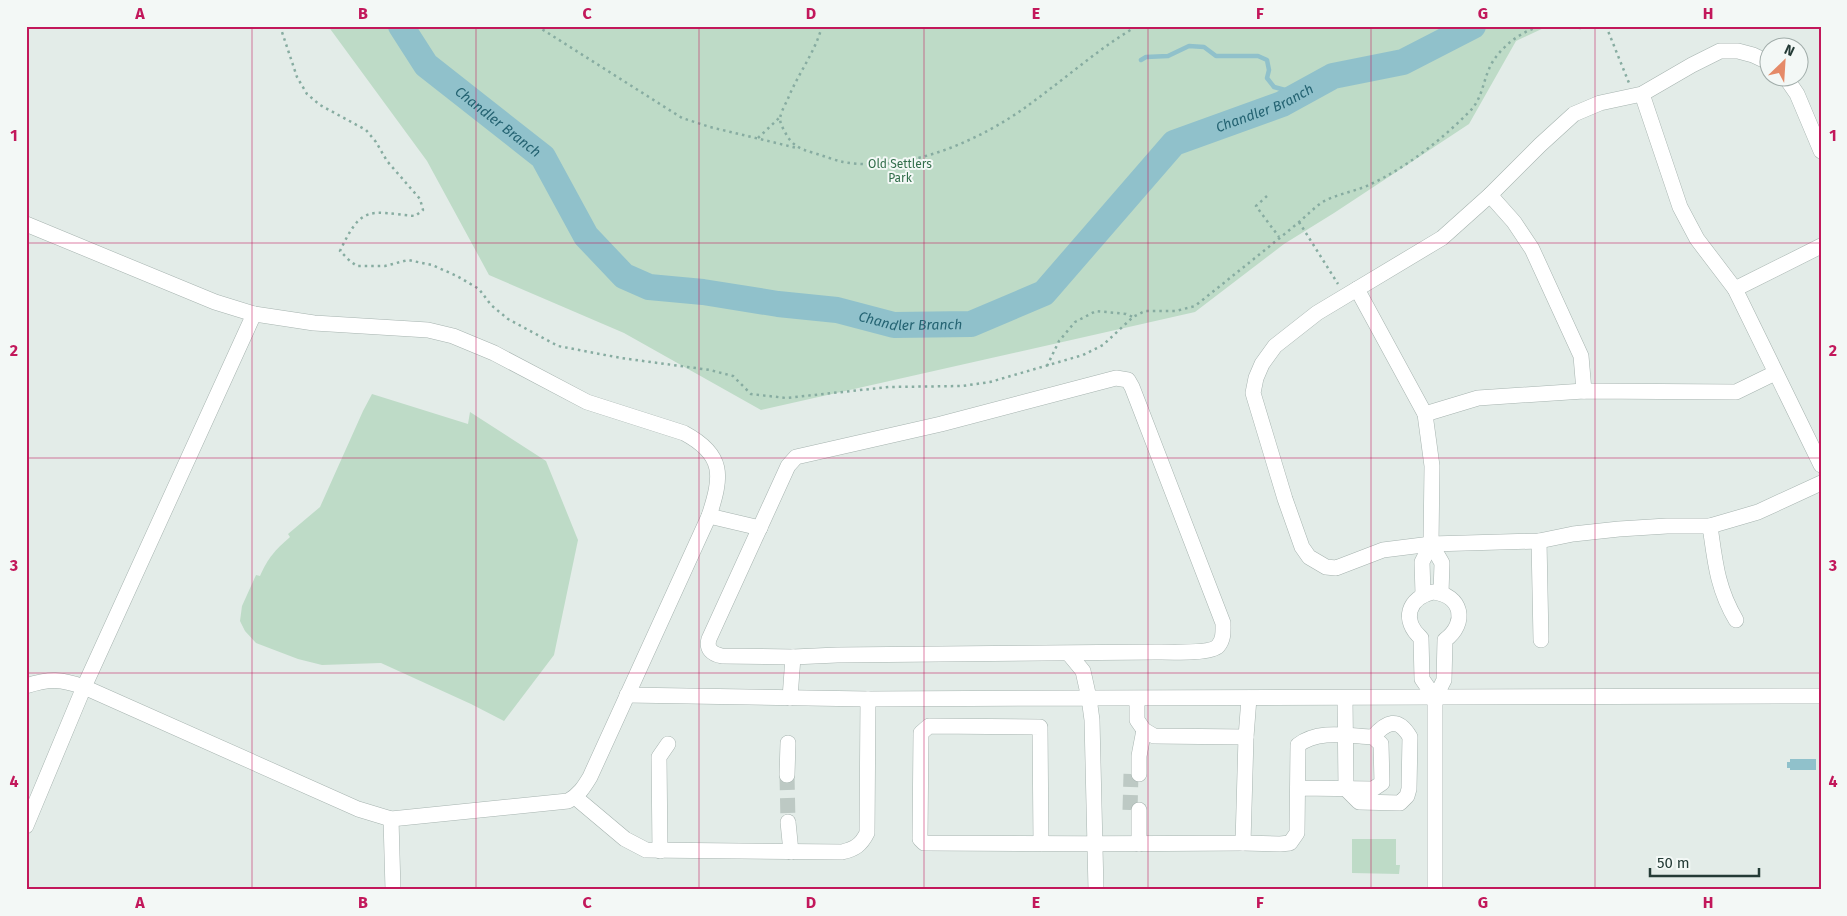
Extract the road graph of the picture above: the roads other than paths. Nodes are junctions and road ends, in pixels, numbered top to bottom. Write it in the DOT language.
graph roads {
  1 [pos="1760,58"];
  2 [pos="1792,88"];
  3 [pos="1638,95"];
  4 [pos="1821,151"];
  5 [pos="1490,195"];
  6 [pos="26,224"];
  7 [pos="1821,246"];
  8 [pos="1735,289"];
  9 [pos="1351,293"];
  10 [pos="254,314"];
  11 [pos="1775,373"];
  12 [pos="1584,391"];
  13 [pos="1425,414"];
  14 [pos="1821,465"];
  15 [pos="1821,482"];
  16 [pos="709,516"];
  17 [pos="1710,526"];
  18 [pos="760,528"];
  19 [pos="1539,541"];
  20 [pos="1431,544"];
  21 [pos="1441,593"];
  22 [pos="1423,594"];
  23 [pos="1736,620"];
  24 [pos="1541,640"];
  25 [pos="1070,654"];
  26 [pos="793,657"];
  27 [pos="26,686"];
  28 [pos="84,688"];
  29 [pos="627,695"];
  30 [pos="1821,696"];
  31 [pos="790,698"];
  32 [pos="1089,698"];
  33 [pos="1137,698"];
  34 [pos="1248,698"];
  35 [pos="1345,698"];
  36 [pos="1435,698"];
  37 [pos="868,699"];
  38 [pos="1040,699"];
  39 [pos="1040,726"];
  40 [pos="1144,730"];
  41 [pos="1346,736"];
  42 [pos="1246,737"];
  43 [pos="1373,737"];
  44 [pos="788,743"];
  45 [pos="668,744"];
  46 [pos="1135,774"];
  47 [pos="787,775"];
  48 [pos="1298,788"];
  49 [pos="1346,789"];
  50 [pos="575,797"];
  51 [pos="1135,810"];
  52 [pos="391,819"];
  53 [pos="788,822"];
  54 [pos="26,826"];
  55 [pos="1243,843"];
  56 [pos="1041,844"];
  57 [pos="1134,844"];
  58 [pos="1095,845"];
  59 [pos="660,851"];
  60 [pos="791,852"];
  61 [pos="393,890"];
  62 [pos="1096,890"];
  63 [pos="1435,890"];
  1 -- 3 [label="street"];
  2 -- 4 [label="street"];
  3 -- 5 [label="street"];
  3 -- 8 [label="street"];
  5 -- 9 [label="street"];
  5 -- 12 [label="street"];
  6 -- 10 [label="street"];
  7 -- 8 [label="street"];
  8 -- 11 [label="street"];
  9 -- 13 [label="street"];
  9 -- 20 [label="street"];
  10 -- 16 [label="street"];
  10 -- 28 [label="street"];
  11 -- 12 [label="street"];
  11 -- 14 [label="street"];
  12 -- 13 [label="street"];
  13 -- 20 [label="street"];
  15 -- 17 [label="street"];
  16 -- 18 [label="street"];
  16 -- 29 [label="street"];
  17 -- 19 [label="street"];
  17 -- 23 [label="street"];
  18 -- 25 [label="street"];
  18 -- 26 [label="street"];
  19 -- 20 [label="street"];
  19 -- 24 [label="street"];
  20 -- 21 [label="street"];
  20 -- 22 [label="street"];
  21 -- 22 [label="street"];
  21 -- 36 [label="street"];
  22 -- 36 [label="street"];
  25 -- 26 [label="street"];
  25 -- 32 [label="street"];
  26 -- 31 [label="street"];
  27 -- 28 [label="street"];
  28 -- 52 [label="street"];
  28 -- 54 [label="street"];
  29 -- 31 [label="street"];
  29 -- 50 [label="street"];
  30 -- 36 [label="street"];
  31 -- 37 [label="street"];
  32 -- 33 [label="street"];
  32 -- 38 [label="street"];
  32 -- 58 [label="street"];
  33 -- 34 [label="street"];
  33 -- 40 [label="street"];
  34 -- 35 [label="street"];
  34 -- 42 [label="street"];
  35 -- 36 [label="street"];
  35 -- 41 [label="street"];
  36 -- 63 [label="street"];
  37 -- 38 [label="street"];
  37 -- 60 [label="street"];
  38 -- 39 [label="street"];
  39 -- 56 [label="street"];
  39 -- 56 [label="street"];
  40 -- 42 [label="street"];
  40 -- 46 [label="street"];
  41 -- 43 [label="street"];
  41 -- 48 [label="street"];
  41 -- 49 [label="street"];
  42 -- 55 [label="street"];
  43 -- 49 [label="street"];
  43 -- 49 [label="street"];
  44 -- 47 [label="street"];
  45 -- 59 [label="street"];
  48 -- 49 [label="street"];
  48 -- 55 [label="street"];
  50 -- 52 [label="street"];
  50 -- 59 [label="street"];
  51 -- 57 [label="street"];
  52 -- 61 [label="street"];
  53 -- 60 [label="street"];
  55 -- 57 [label="street"];
  56 -- 58 [label="street"];
  57 -- 58 [label="street"];
  58 -- 62 [label="street"];
  59 -- 60 [label="street"];
}
